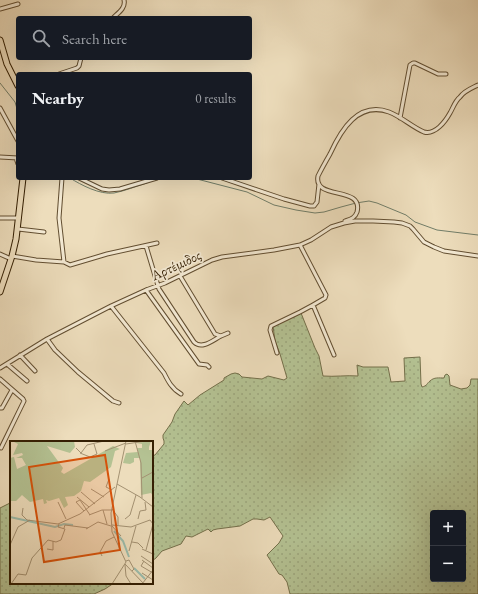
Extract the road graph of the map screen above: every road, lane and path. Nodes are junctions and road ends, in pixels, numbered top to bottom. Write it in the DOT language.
graph roads {
  1 [pos="124,0"];
  2 [pos="18,4"];
  3 [pos="0,9"];
  4 [pos="115,16"];
  5 [pos="0,40"];
  6 [pos="80,60"];
  7 [pos="65,72"];
  8 [pos="446,74"];
  9 [pos="16,82"];
  10 [pos="478,85"];
  11 [pos="0,108"];
  12 [pos="400,118"];
  13 [pos="16,137"];
  14 [pos="0,156"];
  15 [pos="16,158"];
  16 [pos="23,180"];
  17 [pos="62,180"];
  18 [pos="84,180"];
  19 [pos="150,180"];
  20 [pos="228,180"];
  21 [pos="319,184"];
  22 [pos="0,218"];
  23 [pos="19,218"];
  24 [pos="334,225"];
  25 [pos="18,229"];
  26 [pos="44,232"];
  27 [pos="157,243"];
  28 [pos="300,245"];
  29 [pos="146,246"];
  30 [pos="0,254"];
  31 [pos="478,256"];
  32 [pos="11,258"];
  33 [pos="64,262"];
  34 [pos="180,276"];
  35 [pos="158,286"];
  36 [pos="146,290"];
  37 [pos="0,292"];
  38 [pos="313,305"];
  39 [pos="111,306"];
  40 [pos="228,333"];
  41 [pos="221,336"];
  42 [pos="46,339"];
  43 [pos="277,353"];
  44 [pos="20,355"];
  45 [pos="334,355"];
  46 [pos="7,364"];
  47 [pos="208,367"];
  48 [pos="0,368"];
  49 [pos="35,371"];
  50 [pos="0,381"];
  51 [pos="27,381"];
  52 [pos="12,390"];
  53 [pos="181,394"];
  54 [pos="119,403"];
  55 [pos="0,408"];
  56 [pos="1,448"];
  1 -- 4 [label="street"];
  2 -- 3 [label="street"];
  5 -- 9 [label="main road"];
  6 -- 7 [label="street"];
  8 -- 12 [label="street"];
  10 -- 12 [label="street"];
  11 -- 13 [label="street"];
  12 -- 21 [label="street"];
  14 -- 15 [label="street"];
  16 -- 23 [label="main road"];
  17 -- 33 [label="street"];
  18 -- 19 [label="street"];
  20 -- 21 [label="street"];
  21 -- 24 [label="street"];
  22 -- 23 [label="street"];
  23 -- 25 [label="main road"];
  24 -- 28 [label="street, Αρτέμιδος"];
  24 -- 31 [label="street, Αρτέμιδος"];
  25 -- 26 [label="street"];
  25 -- 32 [label="main road"];
  27 -- 29 [label="street"];
  28 -- 34 [label="street, Αρτέμιδος"];
  28 -- 38 [label="street"];
  29 -- 33 [label="street"];
  29 -- 35 [label="street"];
  30 -- 32 [label="street"];
  32 -- 33 [label="street"];
  32 -- 37 [label="main road"];
  34 -- 35 [label="street, Αρτέμιδος"];
  34 -- 41 [label="street"];
  35 -- 36 [label="street, Αρτέμιδος"];
  35 -- 41 [label="street"];
  36 -- 39 [label="street, Αρτέμιδος"];
  36 -- 47 [label="street"];
  38 -- 43 [label="street"];
  38 -- 45 [label="street"];
  39 -- 42 [label="street, Αρτέμιδος"];
  39 -- 53 [label="street"];
  40 -- 41 [label="street"];
  42 -- 44 [label="street, Αρτέμιδος"];
  42 -- 54 [label="street"];
  44 -- 46 [label="street, Αρτέμιδος"];
  44 -- 49 [label="street"];
  46 -- 48 [label="street, Αρτέμιδος"];
  46 -- 51 [label="street"];
  50 -- 52 [label="street"];
  52 -- 55 [label="street"];
  52 -- 56 [label="street"];
}
